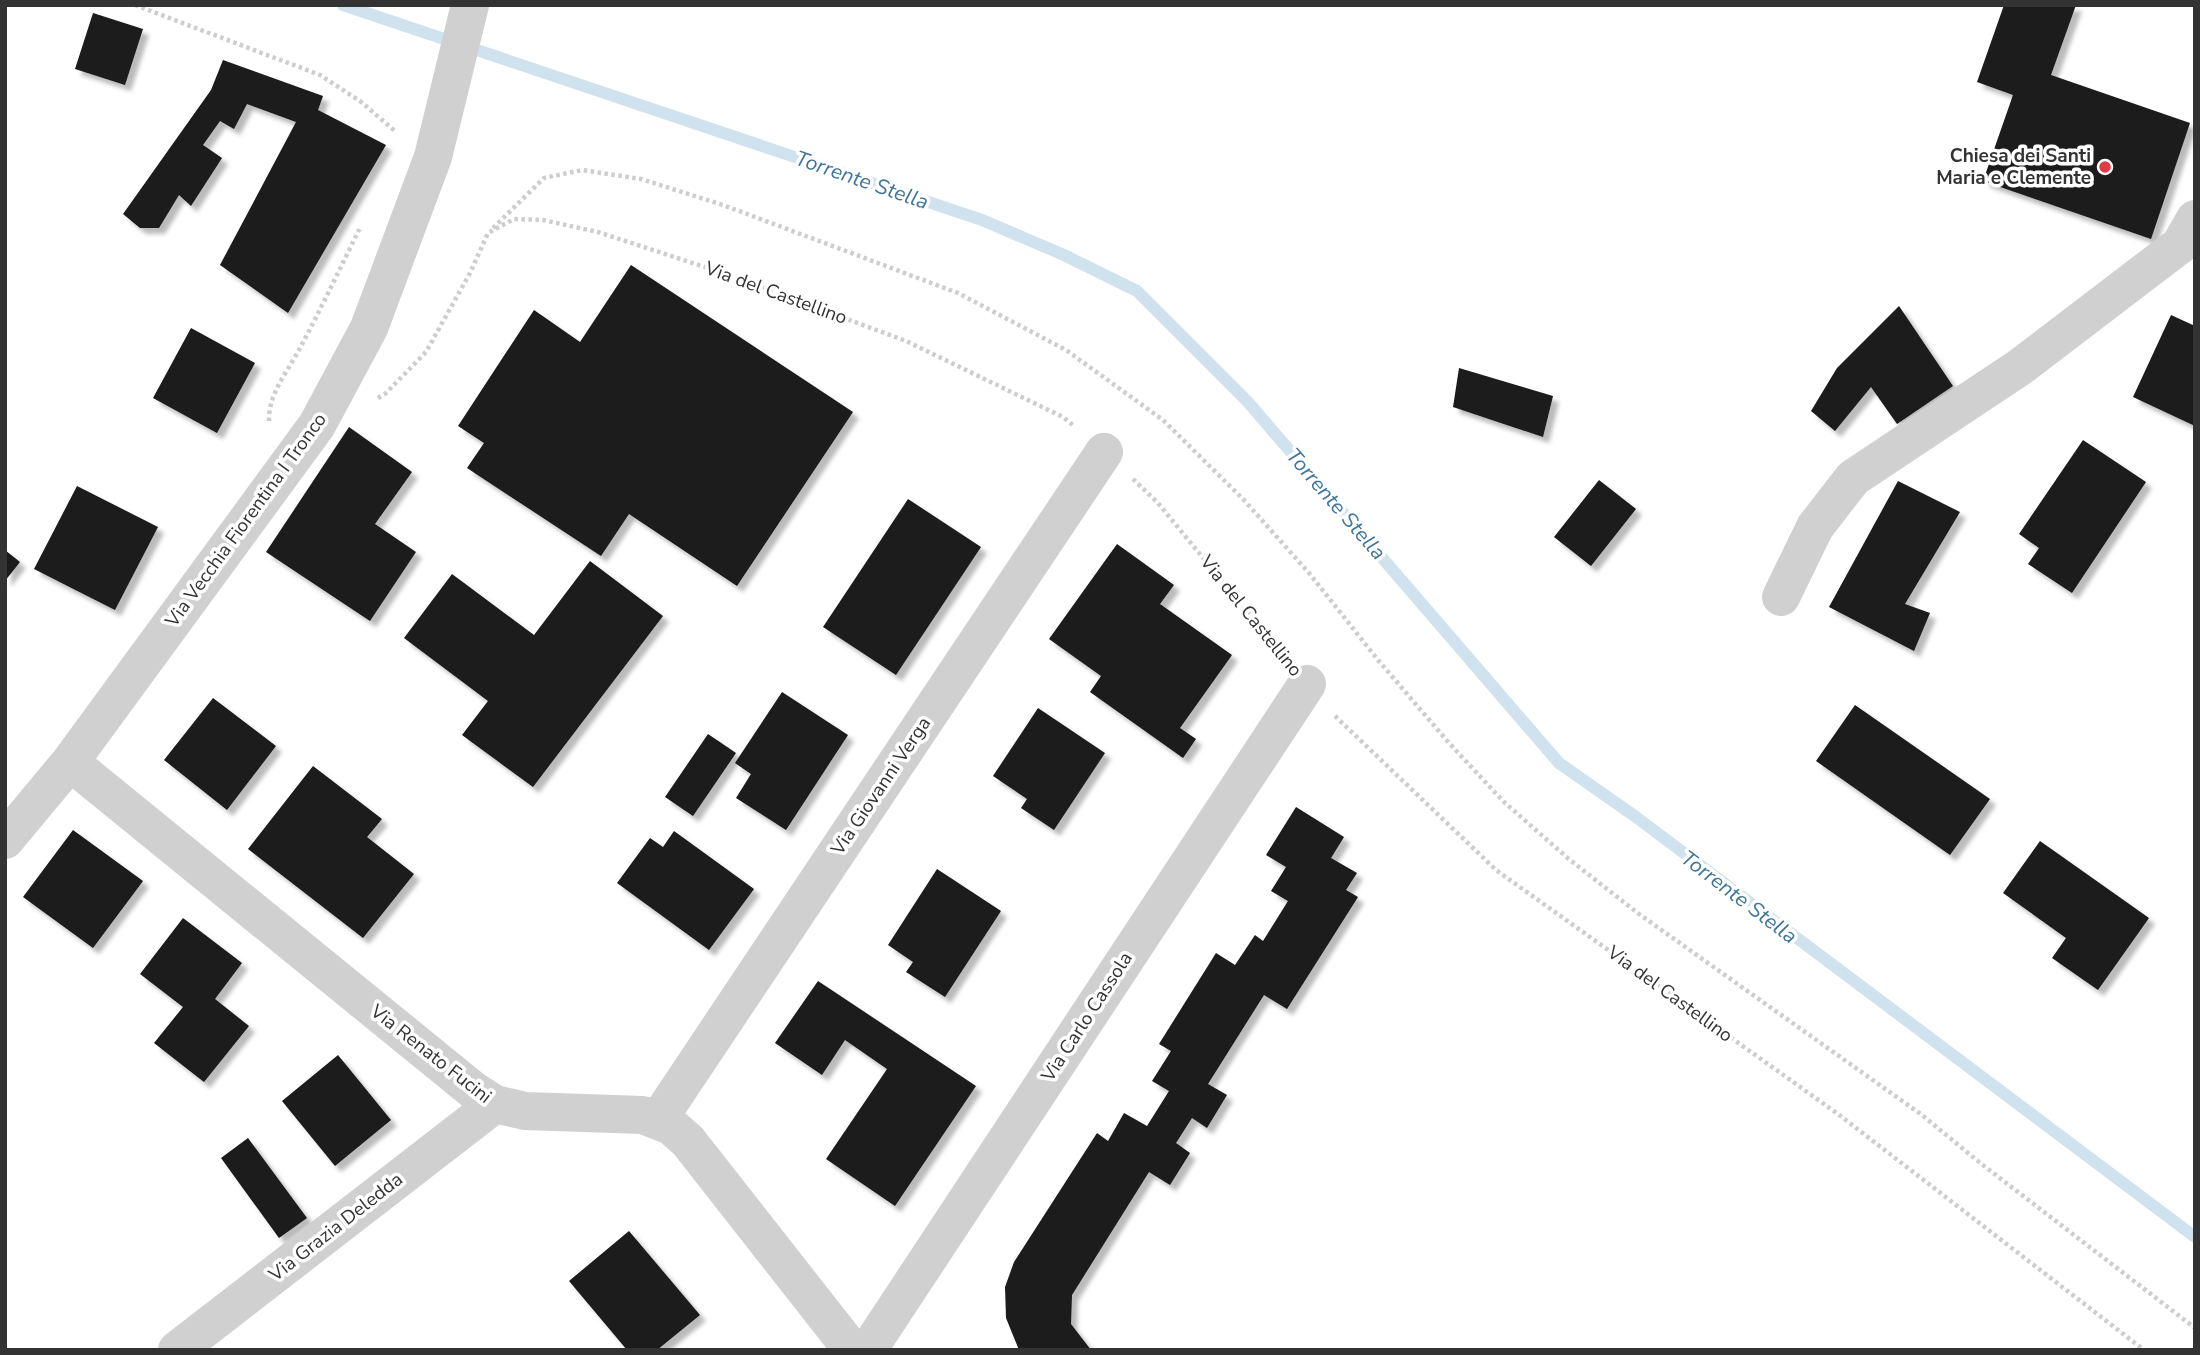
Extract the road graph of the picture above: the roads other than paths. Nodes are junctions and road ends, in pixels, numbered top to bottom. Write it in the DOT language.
graph roads {
  1 [pos="470,5"];
  2 [pos="2195,219"];
  3 [pos="1104,452"];
  4 [pos="1781,597"];
  5 [pos="1307,684"];
  6 [pos="70,762"];
  7 [pos="5,840"];
  8 [pos="495,1104"];
  9 [pos="658,1120"];
  10 [pos="177,1350"];
  11 [pos="852,1350"];
  12 [pos="868,1350"];
  1 -- 6 [label="street, Via Vecchia Fiorentina I Tronco"];
  2 -- 4 [label="street"];
  3 -- 9 [label="street, Via Giovanni Verga"];
  5 -- 12 [label="street, Via Carlo Cassola"];
  6 -- 7 [label="street, Via Vecchia Fiorentina I Tronco"];
  6 -- 8 [label="street, Via Renato Fucini"];
  8 -- 9 [label="street, Via Renato Fucini"];
  8 -- 10 [label="street, Via Grazia Deledda"];
  9 -- 11 [label="street, Via Renato Fucini"];
}
